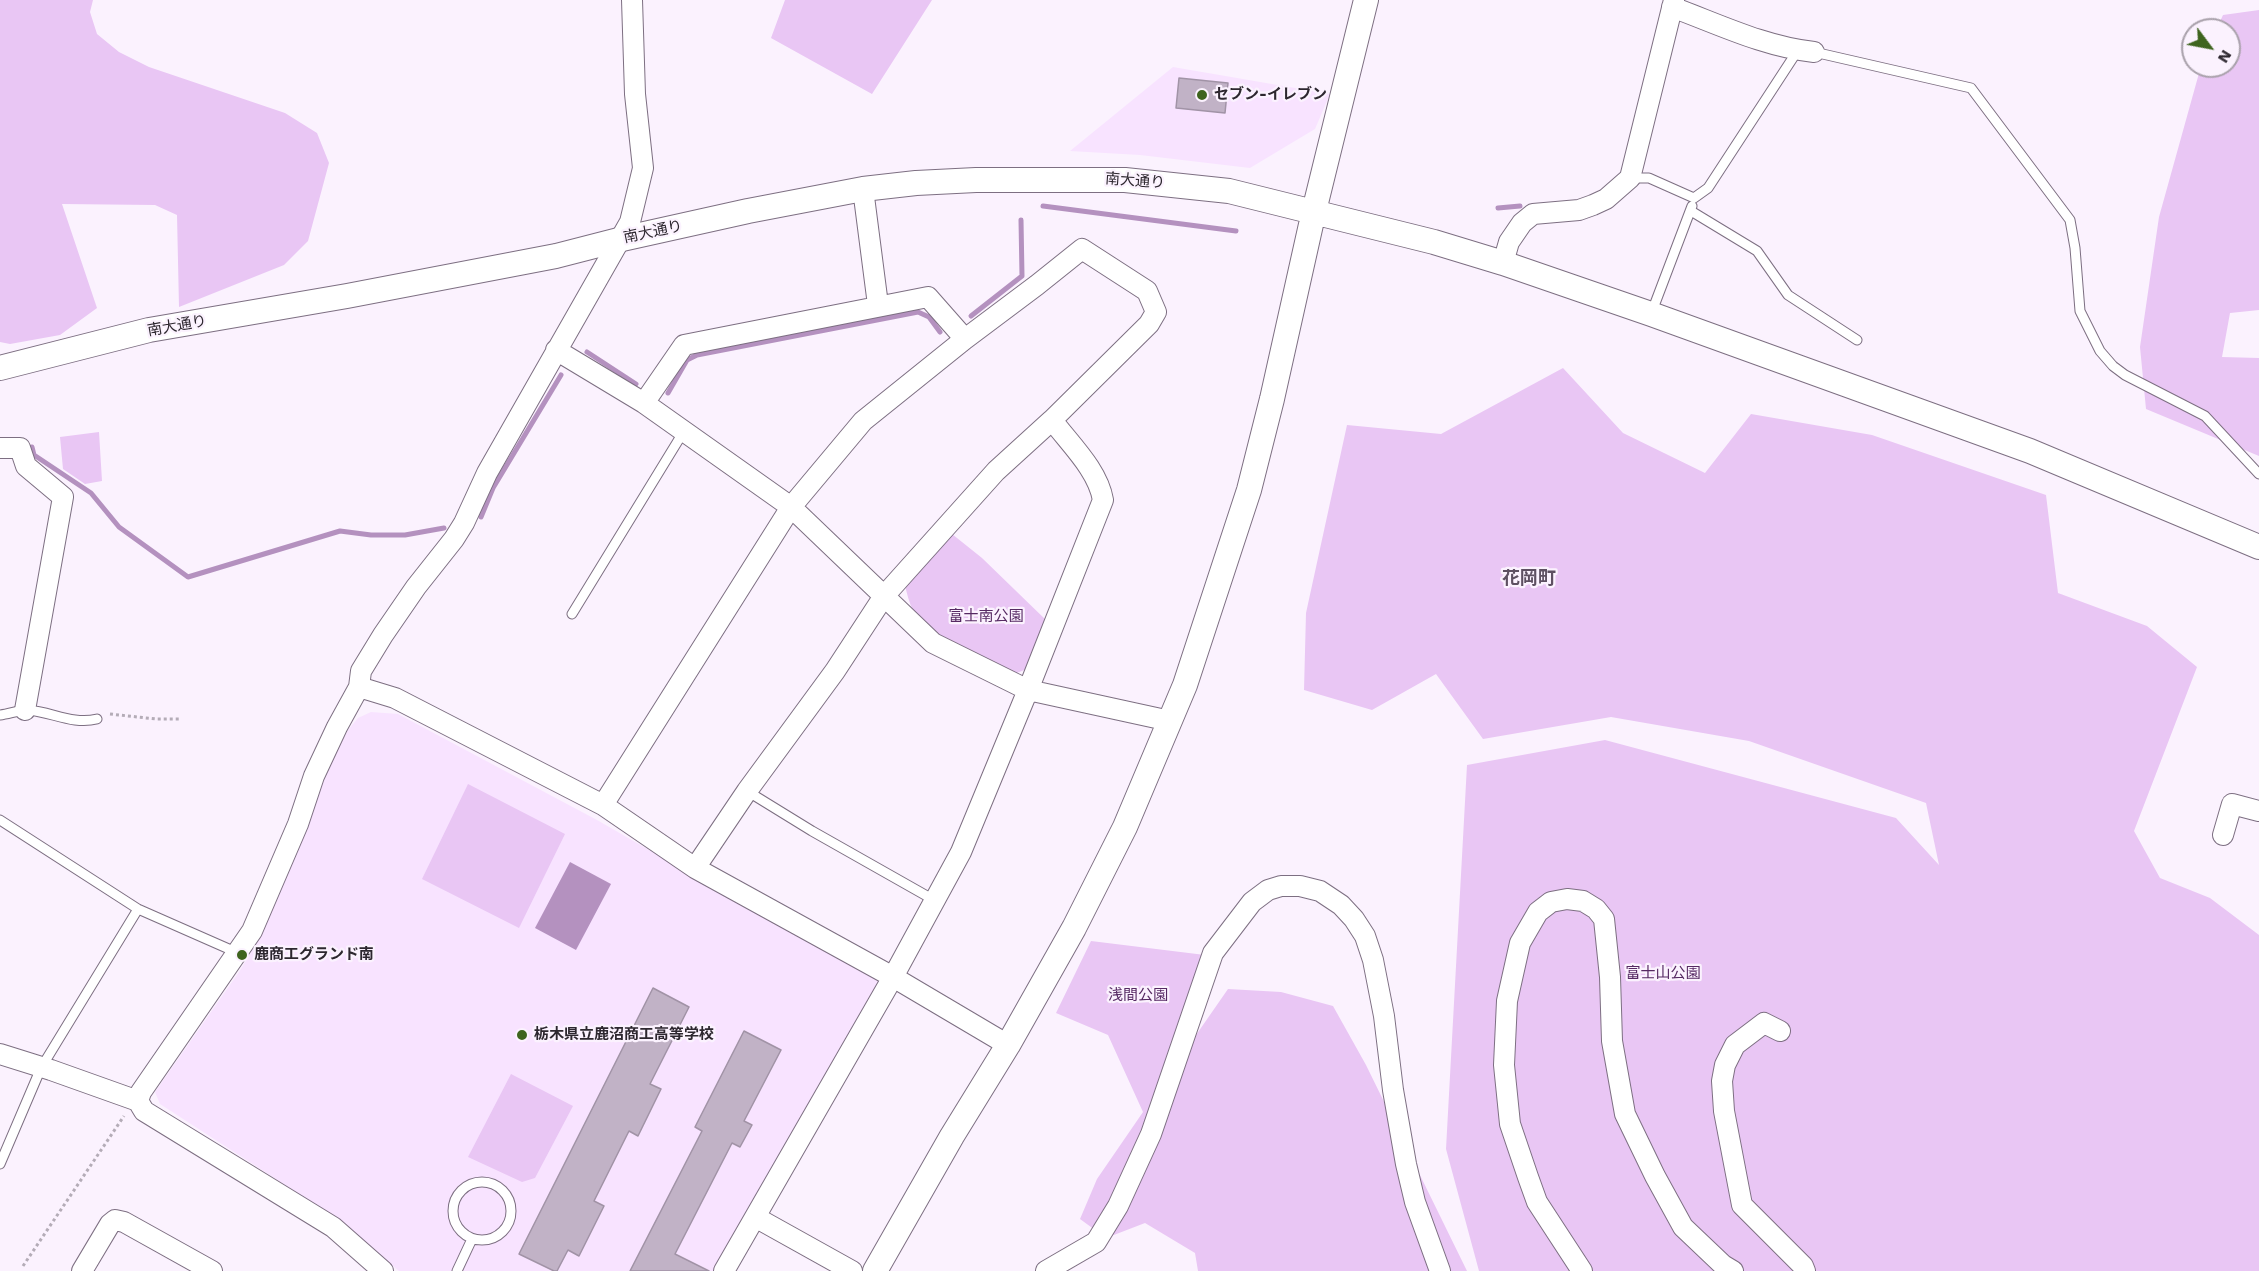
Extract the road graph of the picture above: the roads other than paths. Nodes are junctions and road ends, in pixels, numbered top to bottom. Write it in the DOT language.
graph roads {
  1 [pos="632,0"];
  2 [pos="1366,0"];
  3 [pos="1673,4"];
  4 [pos="1806,51"];
  5 [pos="1630,178"];
  6 [pos="863,189"];
  7 [pos="1694,198"];
  8 [pos="1314,211"];
  9 [pos="1691,211"];
  10 [pos="622,238"];
  11 [pos="1503,263"];
  12 [pos="878,305"];
  13 [pos="1651,314"];
  14 [pos="964,339"];
  15 [pos="1857,340"];
  16 [pos="556,350"];
  17 [pos="0,368"];
  18 [pos="644,403"];
  19 [pos="1052,420"];
  20 [pos="684,431"];
  21 [pos="0,447"];
  22 [pos="2259,474"];
  23 [pos="791,507"];
  24 [pos="2259,547"];
  25 [pos="884,596"];
  26 [pos="572,614"];
  27 [pos="359,687"];
  28 [pos="1028,690"];
  29 [pos="25,710"];
  30 [pos="0,716"];
  31 [pos="98,719"];
  32 [pos="1170,721"];
  33 [pos="747,791"];
  34 [pos="603,804"];
  35 [pos="2259,811"];
  36 [pos="0,820"];
  37 [pos="2223,835"];
  38 [pos="695,868"];
  39 [pos="934,900"];
  40 [pos="138,909"];
  41 [pos="238,953"];
  42 [pos="893,977"];
  43 [pos="1780,1031"];
  44 [pos="1008,1045"];
  45 [pos="0,1054"];
  46 [pos="41,1068"];
  47 [pos="131,1108"];
  48 [pos="0,1164"];
  49 [pos="755,1217"];
  50 [pos="472,1239"];
  51 [pos="82,1271"];
  52 [pos="212,1271"];
  53 [pos="384,1271"];
  54 [pos="457,1271"];
  55 [pos="724,1271"];
  56 [pos="852,1271"];
  57 [pos="875,1271"];
  58 [pos="1046,1271"];
  59 [pos="1440,1271"];
  60 [pos="1582,1271"];
  61 [pos="1733,1271"];
  62 [pos="1804,1271"];
  1 -- 10 [label="street"];
  2 -- 8 [label="street"];
  3 -- 4 [label="street"];
  3 -- 5 [label="street"];
  4 -- 7 [label="lane"];
  4 -- 22 [label="lane"];
  5 -- 7 [label="lane"];
  5 -- 11 [label="street"];
  6 -- 8 [label="street, 南大通り"];
  6 -- 10 [label="street, 南大通り"];
  6 -- 12 [label="street"];
  7 -- 9 [label="lane"];
  8 -- 11 [label="street, 南大通り"];
  8 -- 32 [label="street"];
  9 -- 13 [label="lane"];
  9 -- 15 [label="lane"];
  10 -- 16 [label="street"];
  10 -- 17 [label="street, 南大通り"];
  11 -- 13 [label="street, 南大通り"];
  12 -- 14 [label="street"];
  12 -- 18 [label="street"];
  13 -- 24 [label="street, 南大通り"];
  14 -- 19 [label="street"];
  14 -- 23 [label="street"];
  16 -- 18 [label="street"];
  16 -- 27 [label="street"];
  18 -- 20 [label="street"];
  19 -- 25 [label="street"];
  19 -- 28 [label="street"];
  20 -- 23 [label="street"];
  20 -- 26 [label="lane"];
  21 -- 29 [label="street"];
  23 -- 25 [label="street"];
  23 -- 34 [label="street"];
  25 -- 28 [label="street"];
  25 -- 33 [label="street"];
  27 -- 34 [label="street"];
  27 -- 41 [label="street"];
  28 -- 32 [label="street"];
  28 -- 39 [label="street"];
  29 -- 30 [label="lane"];
  29 -- 31 [label="lane"];
  32 -- 44 [label="street"];
  33 -- 38 [label="street"];
  33 -- 39 [label="lane"];
  34 -- 38 [label="street"];
  35 -- 37 [label="street"];
  36 -- 40 [label="lane"];
  38 -- 42 [label="street"];
  39 -- 42 [label="street"];
  40 -- 41 [label="lane"];
  40 -- 46 [label="lane"];
  41 -- 47 [label="street"];
  42 -- 44 [label="street"];
  42 -- 49 [label="street"];
  43 -- 62 [label="street"];
  44 -- 57 [label="street"];
  45 -- 46 [label="street"];
  46 -- 47 [label="street"];
  46 -- 48 [label="lane"];
  47 -- 53 [label="street"];
  49 -- 55 [label="street"];
  49 -- 56 [label="street"];
  50 -- 50 [label="lane"];
  50 -- 54 [label="lane"];
  51 -- 52 [label="street"];
  58 -- 59 [label="street"];
  60 -- 61 [label="street"];
}
